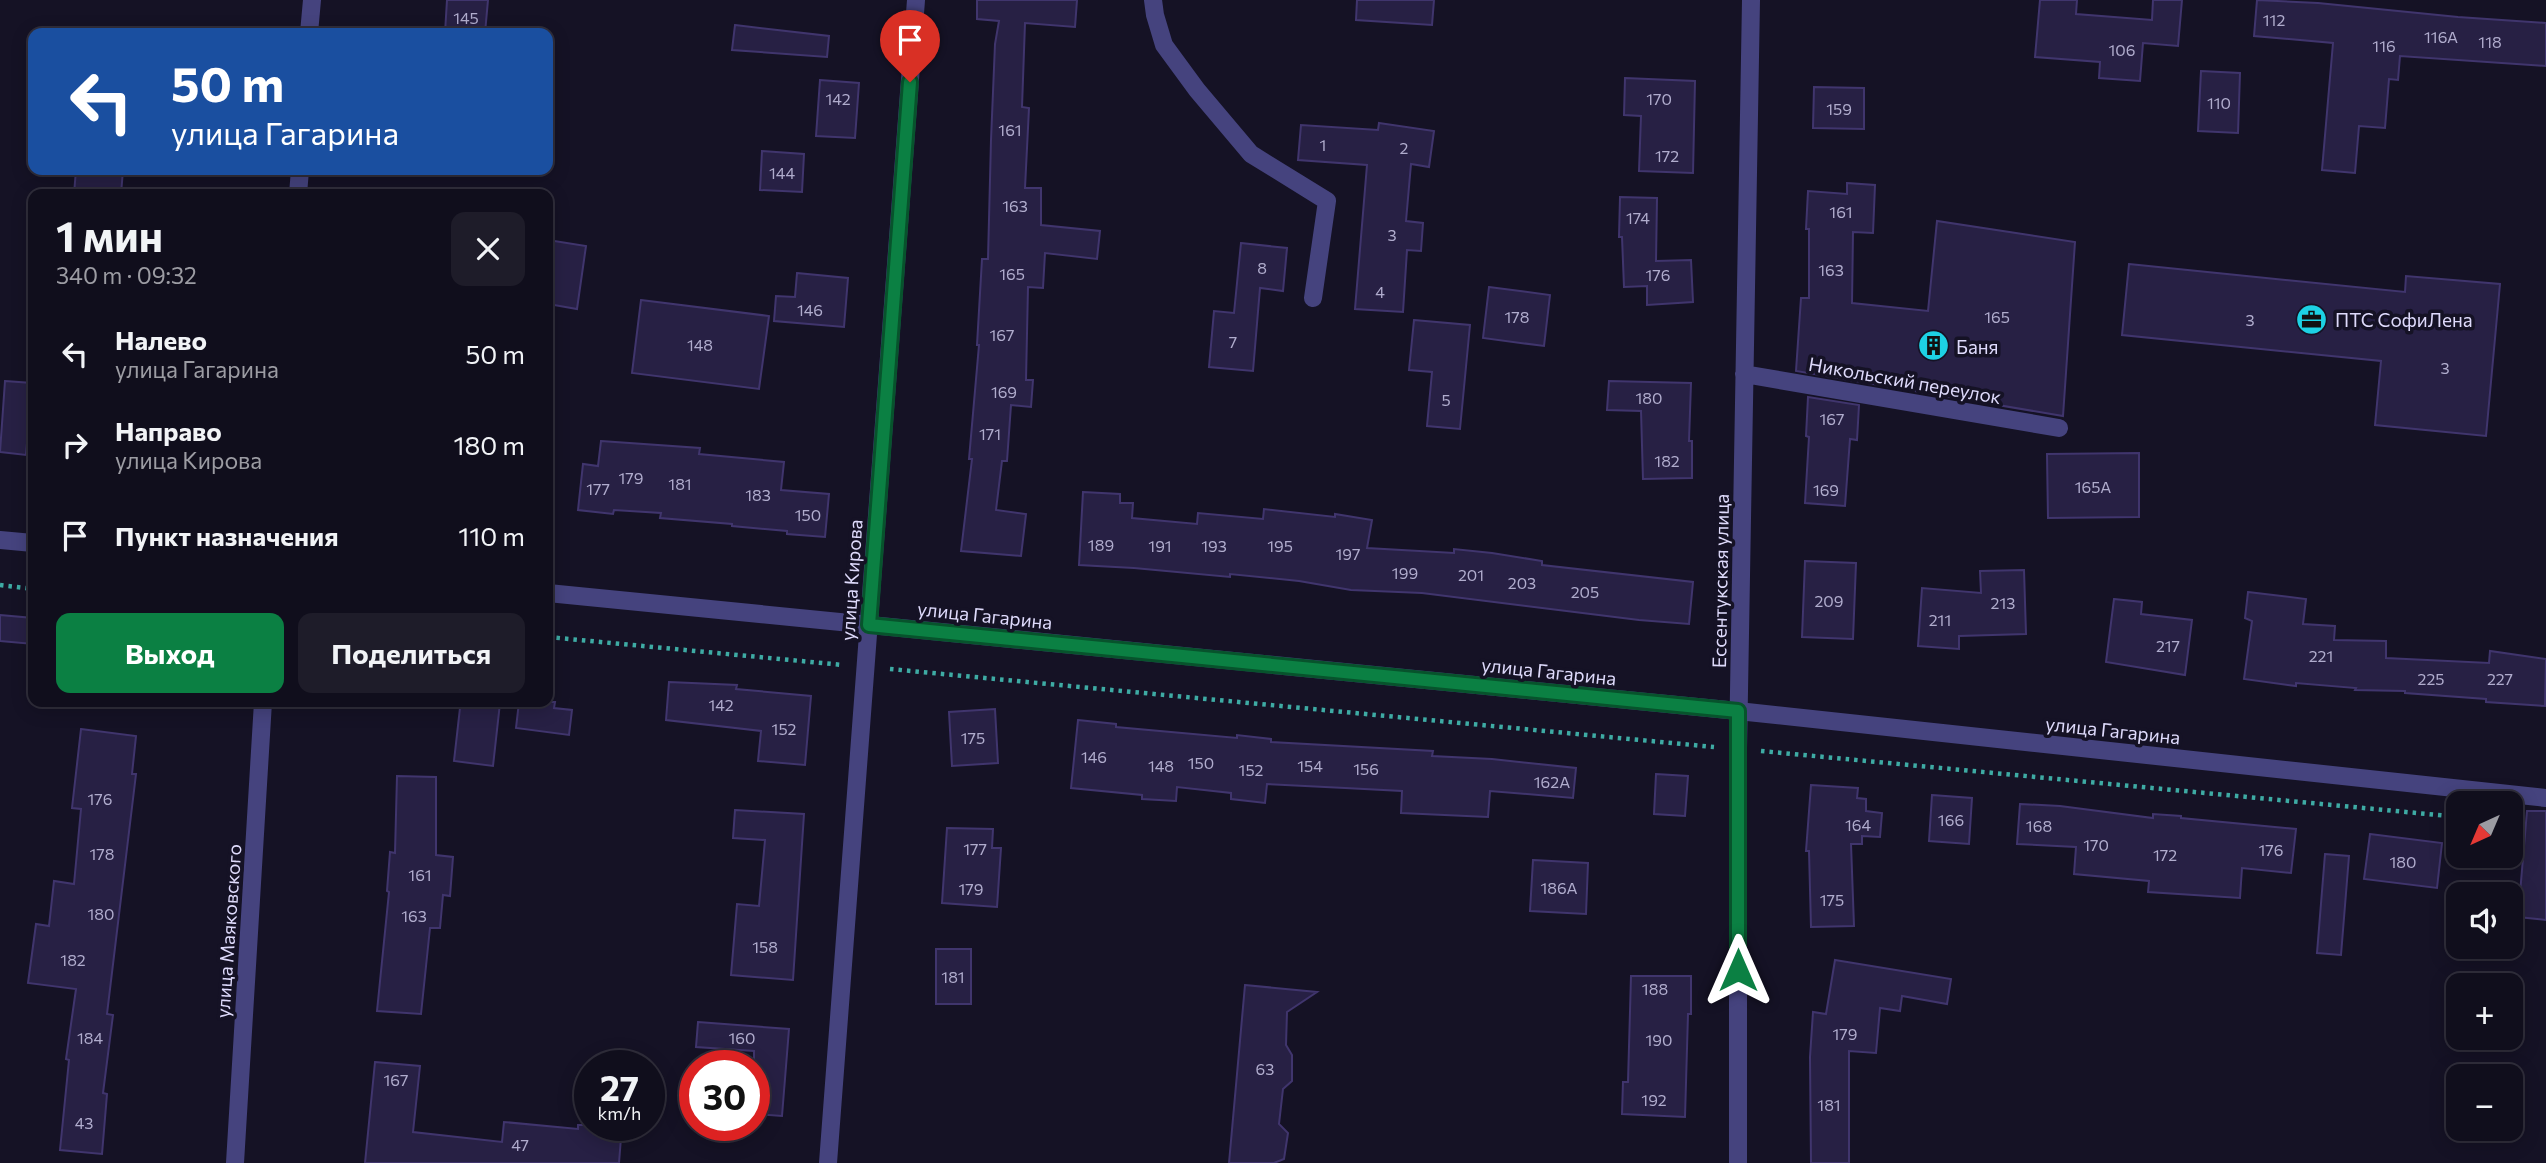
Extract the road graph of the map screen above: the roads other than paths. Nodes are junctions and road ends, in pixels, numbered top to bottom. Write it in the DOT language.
graph roads {
  1 [pos="312,0"];
  2 [pos="916,0"];
  3 [pos="1153,0"];
  4 [pos="1751,0"];
  5 [pos="309,28"];
  6 [pos="1313,298"];
  7 [pos="1744,374"];
  8 [pos="2059,428"];
  9 [pos="0,540"];
  10 [pos="28,543"];
  11 [pos="553,593"];
  12 [pos="869,625"];
  13 [pos="263,707"];
  14 [pos="1738,711"];
  15 [pos="2546,797"];
  16 [pos="235,1163"];
  17 [pos="828,1163"];
  18 [pos="1738,1163"];
  1 -- 5 [label="street"];
  2 -- 12 [label="street, улица Кирова"];
  3 -- 6 [label="street"];
  4 -- 7 [label="street, Ессентукская улица"];
  7 -- 8 [label="street, Никольский переулок"];
  7 -- 14 [label="street, Ессентукская улица"];
  9 -- 10 [label="street"];
  11 -- 12 [label="street, улица Гагарина"];
  12 -- 14 [label="street, улица Гагарина"];
  12 -- 17 [label="street, улица Кирова"];
  13 -- 16 [label="street, улица Маяковского"];
  14 -- 15 [label="street, улица Гагарина"];
  14 -- 18 [label="street, Ессентукская улица"];
}
